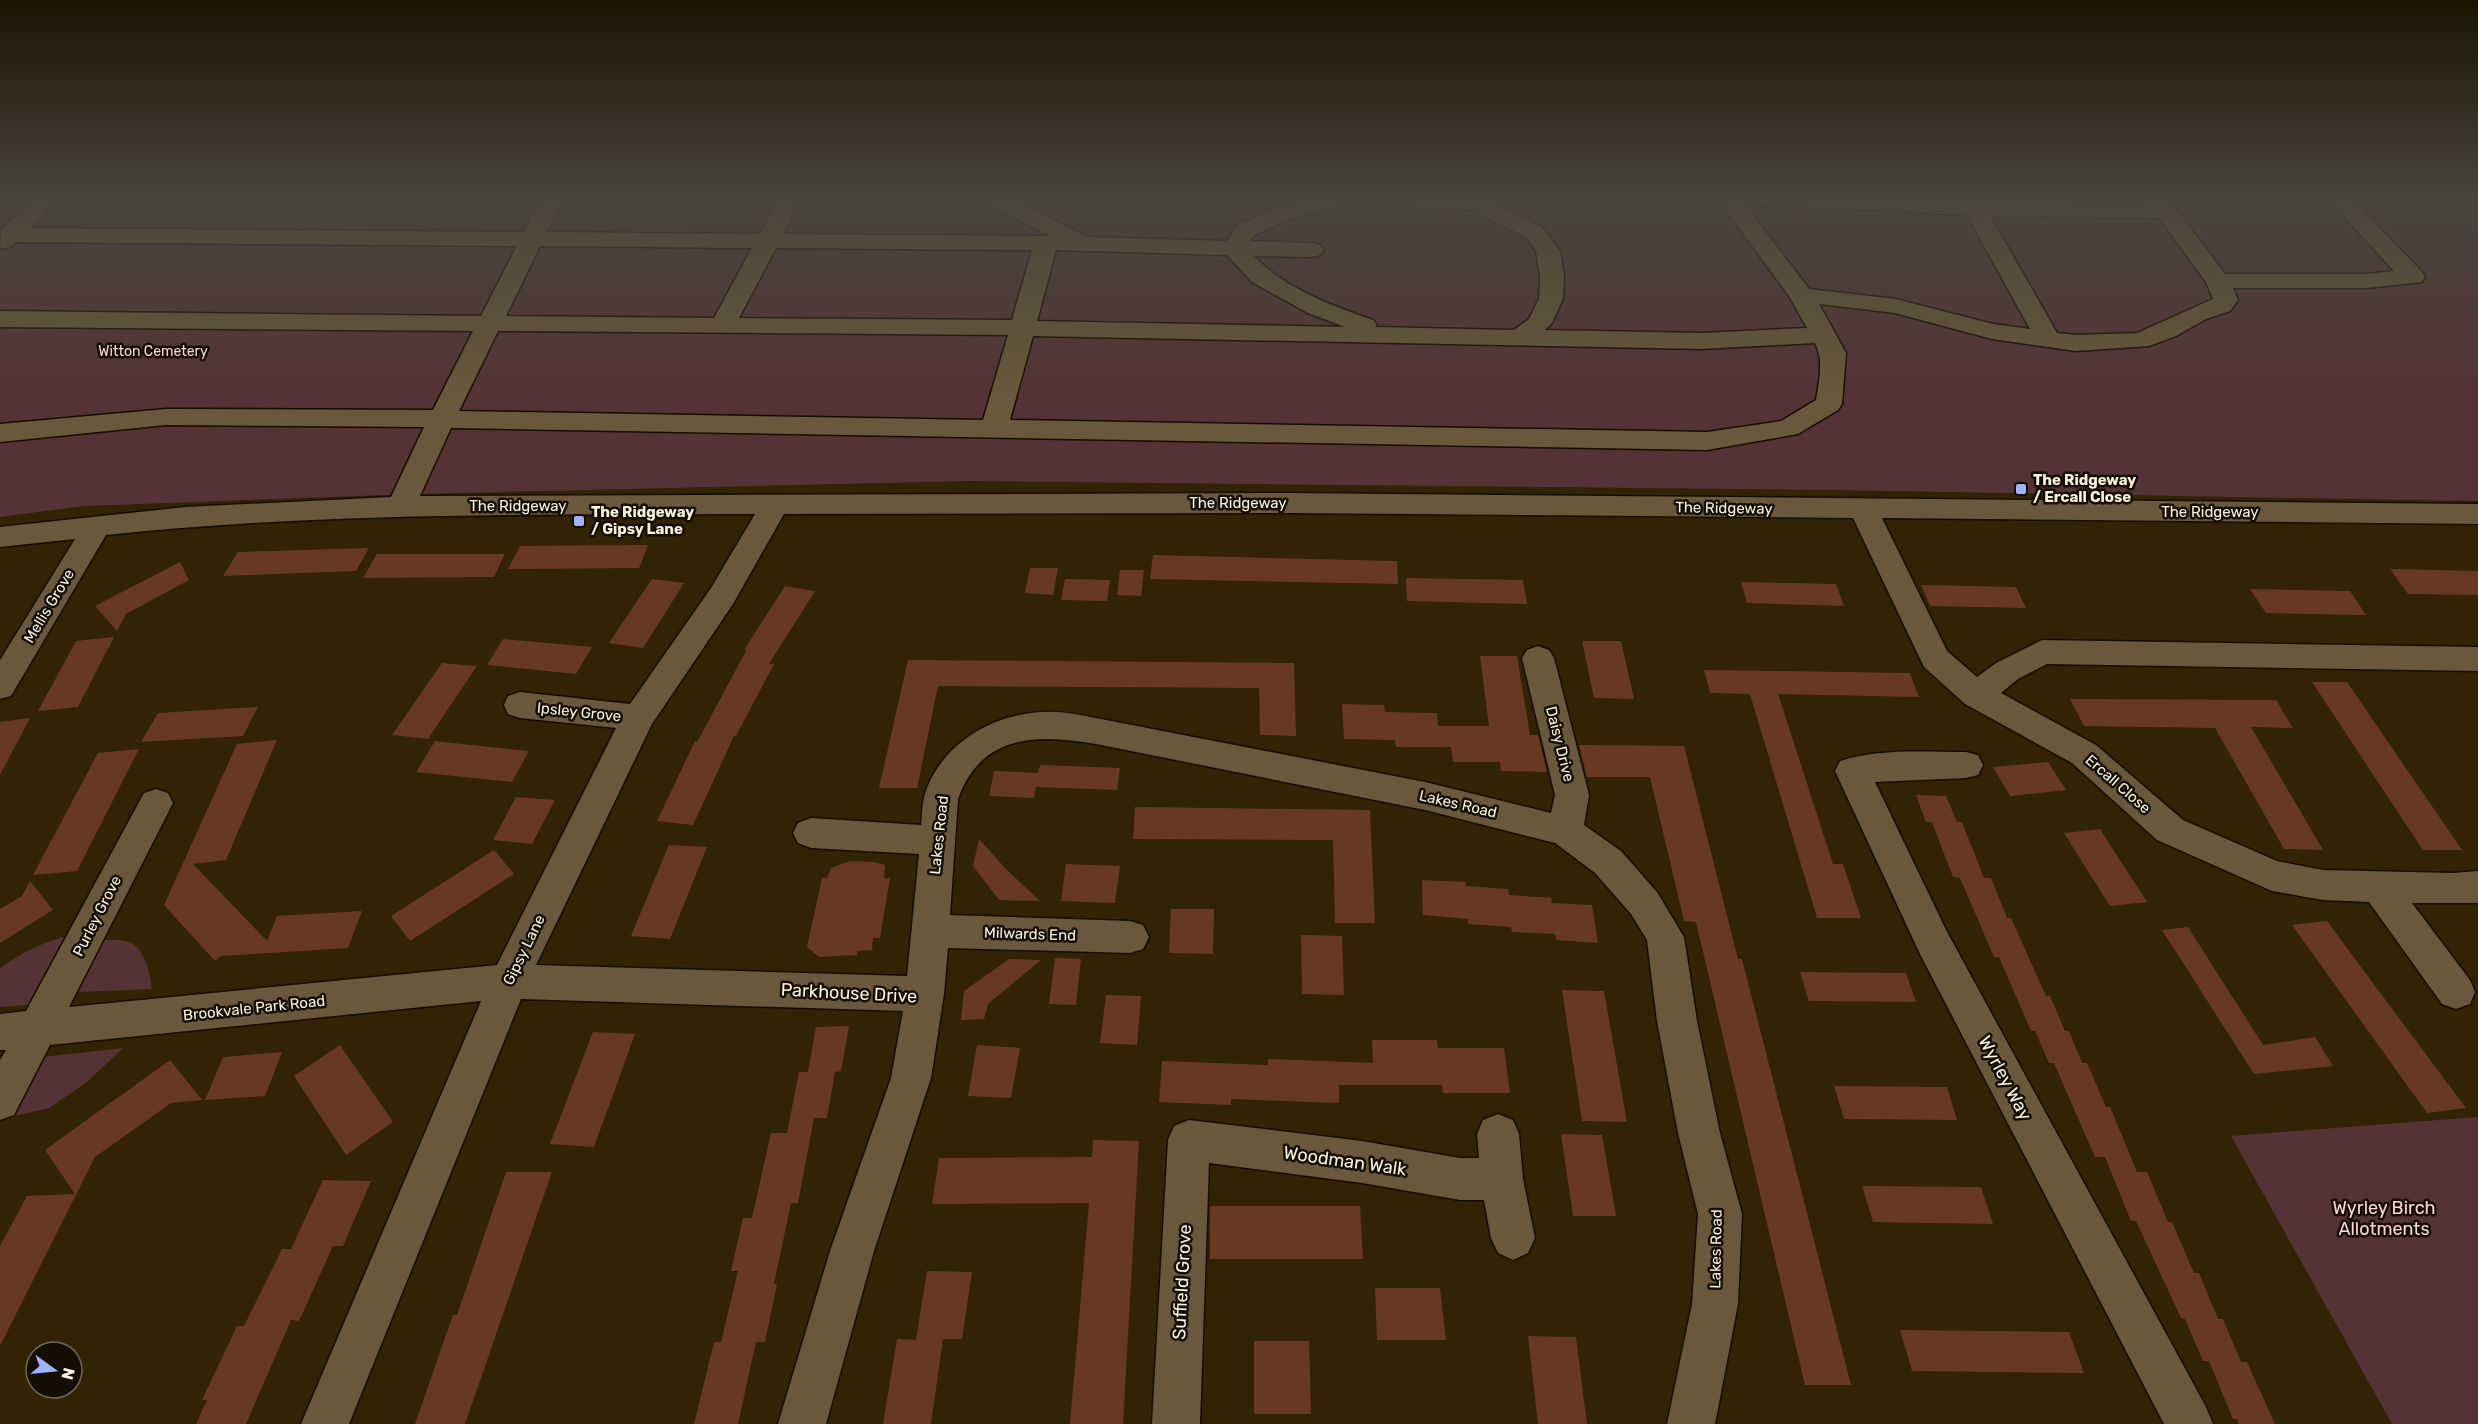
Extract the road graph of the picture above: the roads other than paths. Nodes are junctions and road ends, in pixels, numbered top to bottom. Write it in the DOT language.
graph roads {
  1 [pos="520,264"];
  2 [pos="754,264"];
  3 [pos="1040,264"];
  4 [pos="1249,264"];
  5 [pos="1550,264"];
  6 [pos="1778,264"];
  7 [pos="2006,264"];
  8 [pos="2206,264"];
  9 [pos="2401,264"];
  10 [pos="2218,281"];
  11 [pos="1801,295"];
  12 [pos="0,319"];
  13 [pos="491,324"];
  14 [pos="722,326"];
  15 [pos="1021,328"];
  16 [pos="1394,335"];
  17 [pos="1824,335"];
  18 [pos="1519,338"];
  19 [pos="2048,339"];
  20 [pos="440,419"];
  21 [pos="994,430"];
  22 [pos="0,433"];
  23 [pos="776,504"];
  24 [pos="401,506"];
  25 [pos="1864,510"];
  26 [pos="2478,514"];
  27 [pos="98,525"];
  28 [pos="0,537"];
  29 [pos="1538,658"];
  30 [pos="2478,658"];
  31 [pos="0,687"];
  32 [pos="1977,695"];
  33 [pos="520,705"];
  34 [pos="638,718"];
  35 [pos="1966,765"];
  36 [pos="156,803"];
  37 [pos="1565,831"];
  38 [pos="811,833"];
  39 [pos="938,841"];
  40 [pos="2379,887"];
  41 [pos="2478,887"];
  42 [pos="931,931"];
  43 [pos="1130,937"];
  44 [pos="509,981"];
  45 [pos="2456,992"];
  46 [pos="925,994"];
  47 [pos="19,1031"];
  48 [pos="0,1101"];
  49 [pos="1498,1134"];
  50 [pos="1189,1140"];
  51 [pos="1502,1179"];
  52 [pos="1513,1238"];
  53 [pos="325,1424"];
  54 [pos="802,1424"];
  55 [pos="1176,1424"];
  56 [pos="1691,1424"];
  57 [pos="2188,1424"];
  1 -- 13 [label="street"];
  2 -- 14 [label="street"];
  3 -- 15 [label="street"];
  4 -- 16 [label="street"];
  5 -- 18 [label="street"];
  6 -- 11 [label="street"];
  7 -- 19 [label="street"];
  8 -- 10 [label="street"];
  9 -- 10 [label="street"];
  10 -- 19 [label="street"];
  11 -- 17 [label="street"];
  11 -- 19 [label="street"];
  12 -- 13 [label="street"];
  13 -- 14 [label="street"];
  13 -- 20 [label="street"];
  14 -- 15 [label="street"];
  15 -- 16 [label="street"];
  15 -- 21 [label="street"];
  16 -- 18 [label="street"];
  17 -- 18 [label="street"];
  17 -- 21 [label="street"];
  20 -- 21 [label="street"];
  20 -- 22 [label="street"];
  20 -- 24 [label="street"];
  23 -- 24 [label="street, The Ridgeway"];
  23 -- 25 [label="street, The Ridgeway"];
  23 -- 34 [label="street, Gipsy Lane"];
  24 -- 27 [label="street, The Ridgeway"];
  25 -- 26 [label="street, The Ridgeway"];
  25 -- 32 [label="street, Ercall Close"];
  27 -- 28 [label="street, The Ridgeway"];
  27 -- 31 [label="street, Mellis Grove"];
  29 -- 37 [label="street, Daisy Drive"];
  30 -- 32 [label="street"];
  32 -- 40 [label="street, Ercall Close"];
  33 -- 34 [label="street, Ipsley Grove"];
  34 -- 44 [label="street, Gipsy Lane"];
  35 -- 57 [label="street, Wyrley Way"];
  36 -- 47 [label="street, Purley Grove"];
  37 -- 39 [label="street, Lakes Road"];
  37 -- 56 [label="street, Lakes Road"];
  38 -- 39 [label="street"];
  39 -- 42 [label="street, Lakes Road"];
  40 -- 41 [label="street, Ercall Close"];
  40 -- 45 [label="street"];
  42 -- 43 [label="street, Milwards End"];
  42 -- 46 [label="street, Lakes Road"];
  44 -- 46 [label="street, Parkhouse Drive"];
  44 -- 47 [label="street, Brookvale Park Road"];
  44 -- 53 [label="street, Gipsy Lane"];
  46 -- 54 [label="street, Parkhouse Drive"];
  47 -- 48 [label="street, Purley Grove"];
  49 -- 51 [label="street"];
  50 -- 51 [label="street, Woodman Walk"];
  50 -- 55 [label="street, Suffield Grove"];
  51 -- 52 [label="street"];
}
